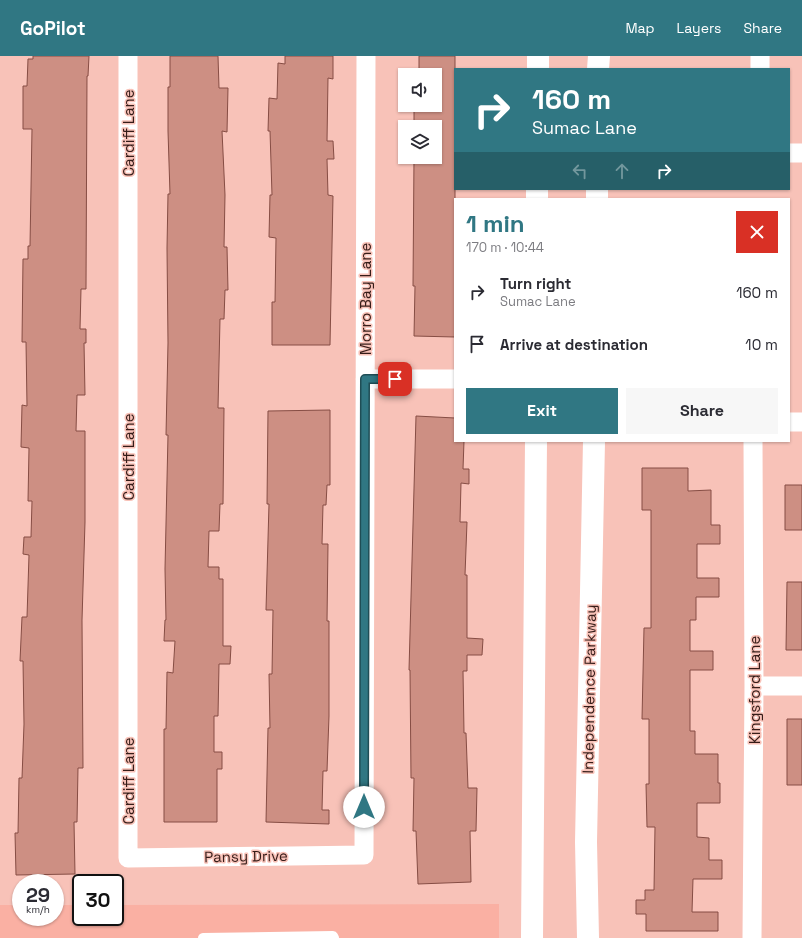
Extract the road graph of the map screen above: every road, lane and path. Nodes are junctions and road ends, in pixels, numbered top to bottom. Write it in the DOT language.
graph roads {
  1 [pos="128,56"];
  2 [pos="366,56"];
  3 [pos="538,56"];
  4 [pos="599,56"];
  5 [pos="760,56"];
  6 [pos="538,68"];
  7 [pos="598,68"];
  8 [pos="760,68"];
  9 [pos="790,153"];
  10 [pos="802,153"];
  11 [pos="365,379"];
  12 [pos="454,379"];
  13 [pos="790,422"];
  14 [pos="802,422"];
  15 [pos="536,442"];
  16 [pos="594,442"];
  17 [pos="753,442"];
  18 [pos="754,686"];
  19 [pos="802,686"];
  20 [pos="364,854"];
  21 [pos="128,858"];
  22 [pos="203,938"];
  23 [pos="334,938"];
  24 [pos="532,938"];
  25 [pos="588,938"];
  26 [pos="752,938"];
  1 -- 21 [label="street, Cardiff Lane"];
  2 -- 11 [label="street, Morro Bay Lane"];
  3 -- 6 [label="main road"];
  4 -- 7 [label="main road"];
  5 -- 8 [label="street"];
  9 -- 10 [label="street"];
  11 -- 12 [label="street"];
  11 -- 20 [label="street, Morro Bay Lane"];
  13 -- 14 [label="street"];
  15 -- 24 [label="main road"];
  16 -- 25 [label="main road, Independence Parkway"];
  17 -- 18 [label="street, Kingsford Lane"];
  18 -- 19 [label="street"];
  18 -- 26 [label="street, Kingsford Lane"];
  20 -- 21 [label="street, Pansy Drive"];
  22 -- 23 [label="lane"];
}
